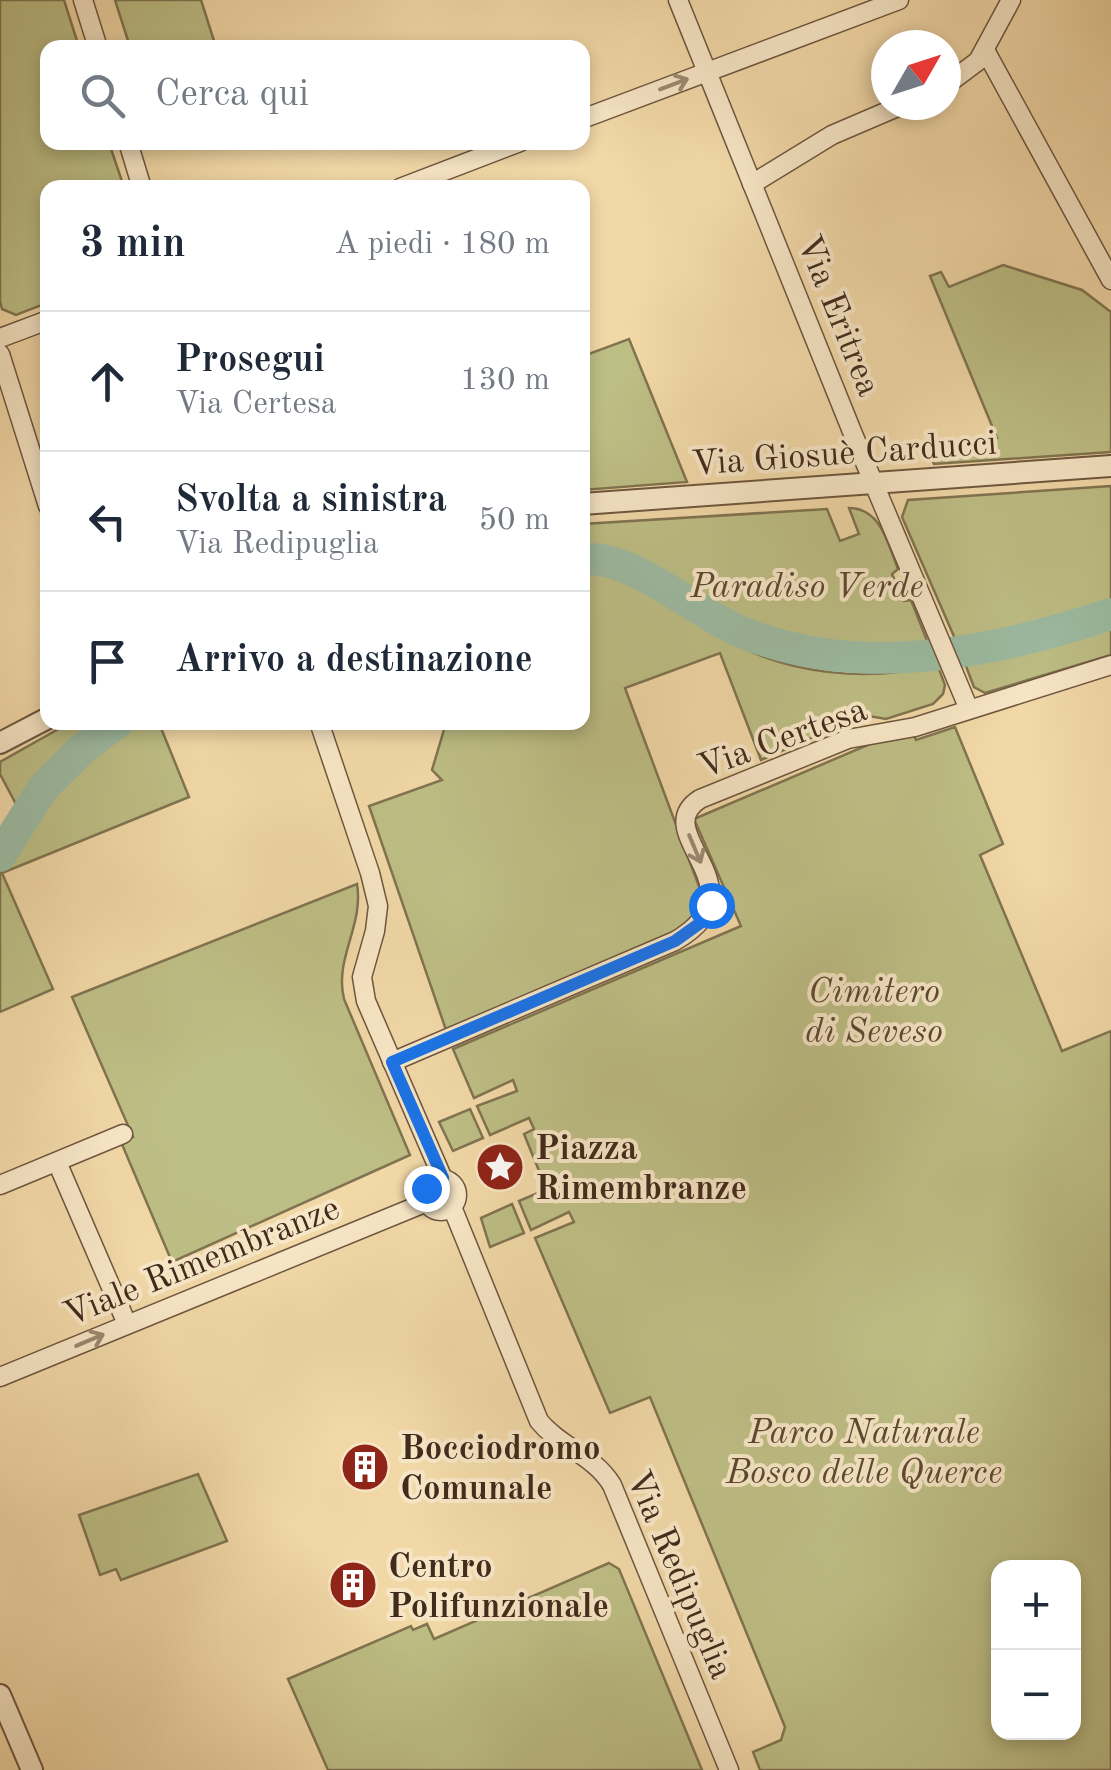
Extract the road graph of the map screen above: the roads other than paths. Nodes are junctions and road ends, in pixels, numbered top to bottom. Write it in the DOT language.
graph roads {
  1 [pos="82,0"];
  2 [pos="678,0"];
  3 [pos="899,0"];
  4 [pos="1011,0"];
  5 [pos="95,40"];
  6 [pos="985,50"];
  7 [pos="707,72"];
  8 [pos="961,75"];
  9 [pos="590,116"];
  10 [pos="871,118"];
  11 [pos="130,150"];
  12 [pos="499,150"];
  13 [pos="140,180"];
  14 [pos="421,180"];
  15 [pos="752,184"];
  16 [pos="1111,280"];
  17 [pos="40,323"];
  18 [pos="0,338"];
  19 [pos="0,354"];
  20 [pos="1111,466"];
  21 [pos="40,481"];
  22 [pos="875,483"];
  23 [pos="590,503"];
  24 [pos="1111,665"];
  25 [pos="968,707"];
  26 [pos="40,722"];
  27 [pos="322,730"];
  28 [pos="0,743"];
  29 [pos="392,1062"];
  30 [pos="123,1134"];
  31 [pos="58,1162"];
  32 [pos="443,1178"];
  33 [pos="0,1185"];
  34 [pos="427,1202"];
  35 [pos="452,1207"];
  36 [pos="127,1324"];
  37 [pos="0,1378"];
  38 [pos="0,1695"];
  39 [pos="32,1770"];
  40 [pos="729,1770"];
  1 -- 5 [label="street"];
  2 -- 7 [label="street, Via Eritrea"];
  3 -- 7 [label="street"];
  4 -- 6 [label="street"];
  6 -- 8 [label="street"];
  6 -- 16 [label="street"];
  9 -- 7 [label="street, one-way"];
  7 -- 15 [label="street, Via Eritrea"];
  10 -- 15 [label="street"];
  11 -- 13 [label="street"];
  12 -- 14 [label="street"];
  15 -- 22 [label="street, Via Eritrea"];
  17 -- 18 [label="street"];
  19 -- 21 [label="street"];
  20 -- 22 [label="street, Via Giosuè Carducci"];
  22 -- 23 [label="street, Via Giosuè Carducci"];
  22 -- 25 [label="street, Via Eritrea"];
  24 -- 25 [label="street, Via Certesa"];
  25 -- 29 [label="street, Via Certesa, one-way"];
  26 -- 28 [label="street"];
  27 -- 29 [label="street, Via Redipuglia"];
  29 -- 32 [label="street, Via Redipuglia"];
  30 -- 31 [label="street"];
  31 -- 33 [label="street"];
  31 -- 36 [label="street"];
  32 -- 34 [label="street"];
  32 -- 35 [label="street, Via Redipuglia"];
  34 -- 35 [label="street"];
  34 -- 36 [label="street, Viale Rimembranze"];
  35 -- 40 [label="street, Via Redipuglia"];
  37 -- 36 [label="street, Viale Rimembranze, one-way"];
  38 -- 39 [label="street"];
}
